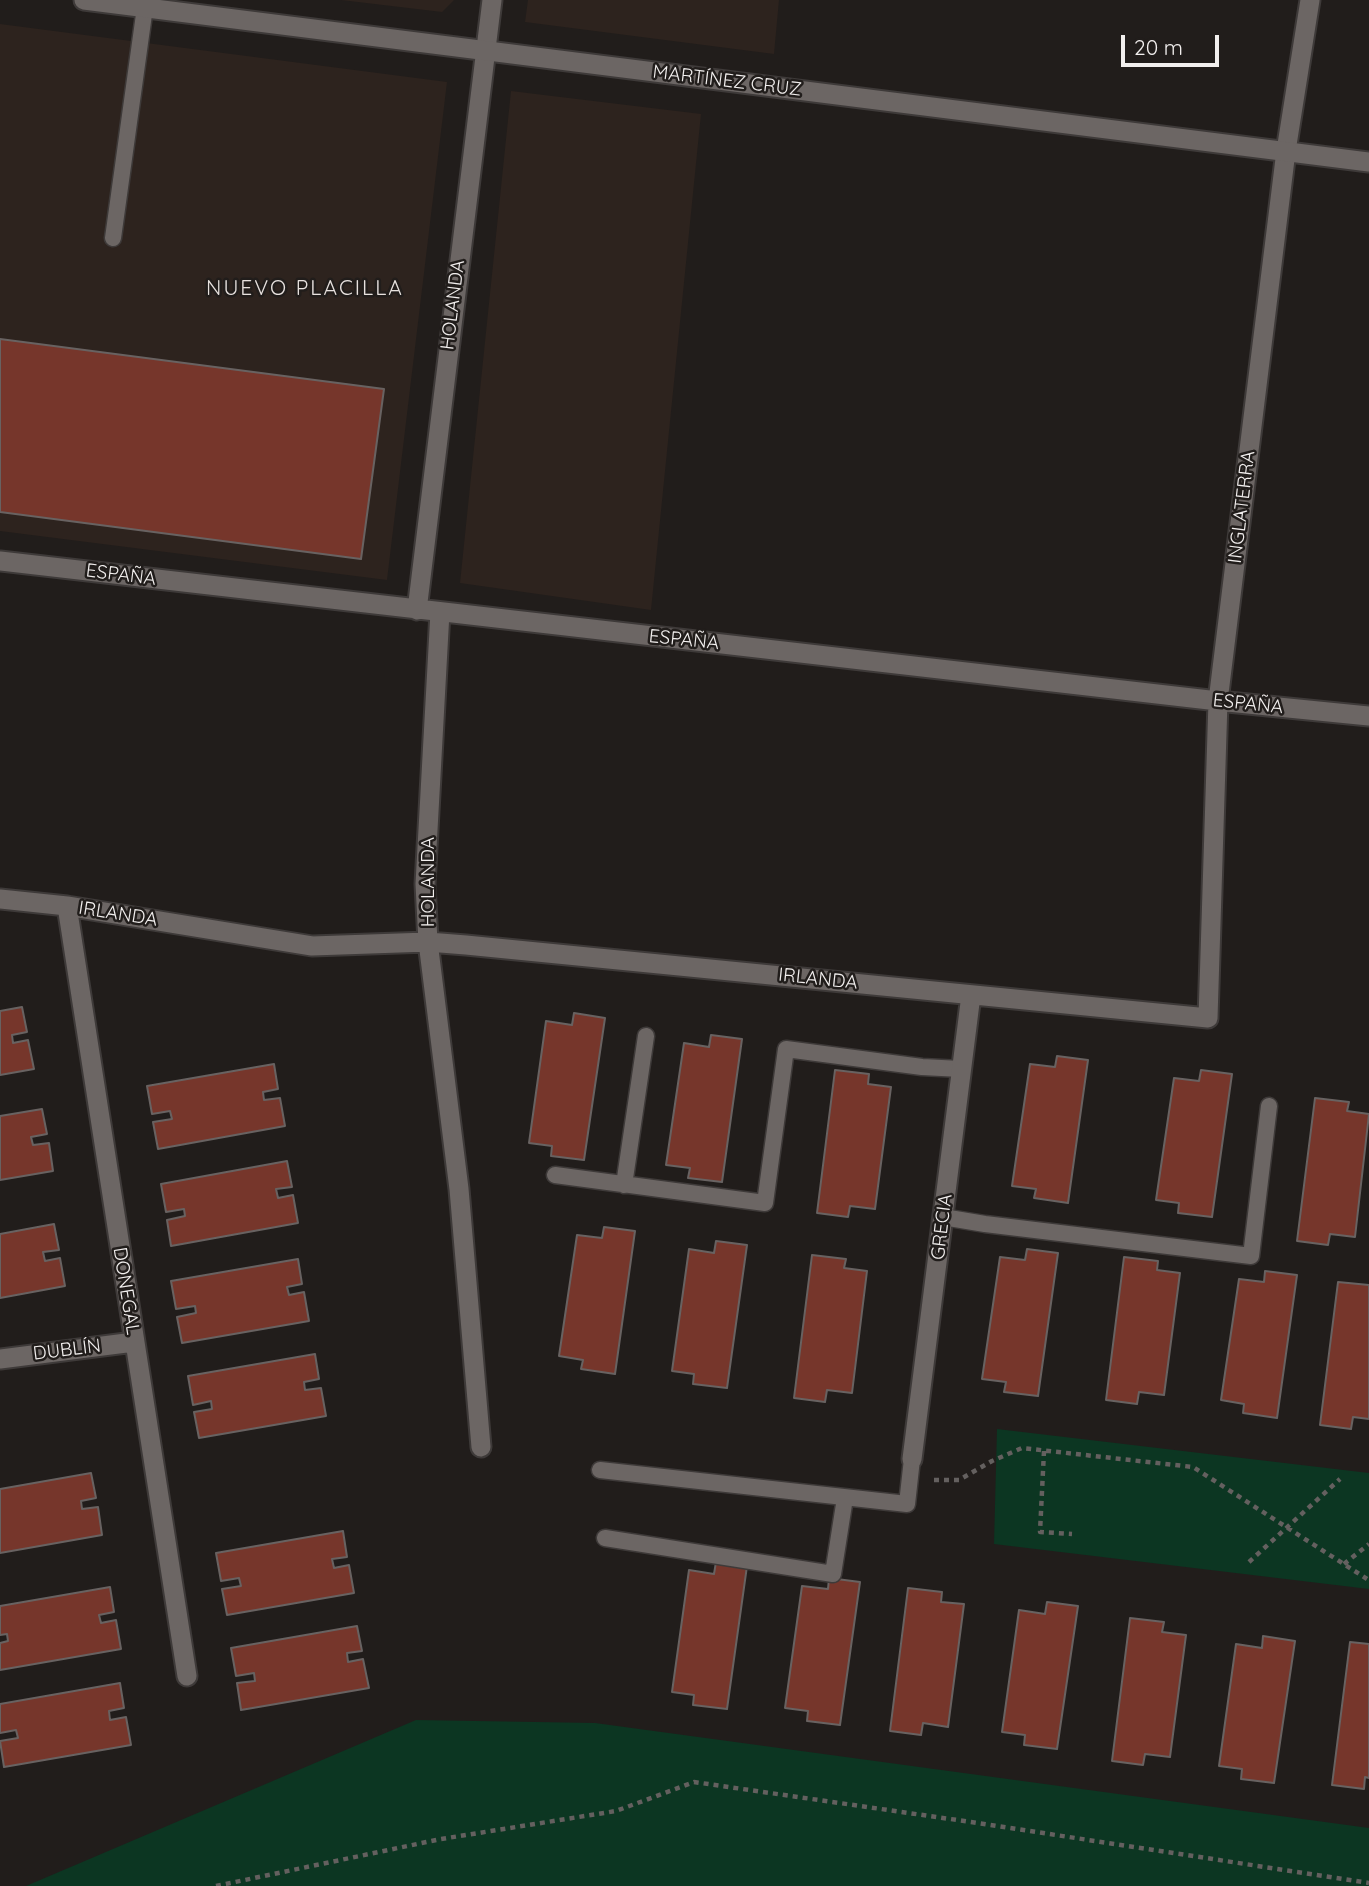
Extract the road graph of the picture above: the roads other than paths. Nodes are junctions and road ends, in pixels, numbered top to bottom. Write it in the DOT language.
graph roads {
  1 [pos="85,0"];
  2 [pos="492,0"];
  3 [pos="1310,0"];
  4 [pos="121,2"];
  5 [pos="145,7"];
  6 [pos="484,50"];
  7 [pos="1286,151"];
  8 [pos="1369,162"];
  9 [pos="113,238"];
  10 [pos="0,561"];
  11 [pos="417,610"];
  12 [pos="440,612"];
  13 [pos="1218,701"];
  14 [pos="1369,716"];
  15 [pos="0,899"];
  16 [pos="67,906"];
  17 [pos="428,942"];
  18 [pos="971,995"];
  19 [pos="1208,1018"];
  20 [pos="646,1036"];
  21 [pos="961,1069"];
  22 [pos="1269,1106"];
  23 [pos="555,1175"];
  24 [pos="624,1185"];
  25 [pos="943,1217"];
  26 [pos="134,1342"];
  27 [pos="0,1359"];
  28 [pos="481,1447"];
  29 [pos="912,1460"];
  30 [pos="600,1470"];
  31 [pos="845,1498"];
  32 [pos="605,1538"];
  33 [pos="187,1676"];
  1 -- 4 [label="street, MARTÍNEZ CRUZ"];
  2 -- 6 [label="street, HOLANDA"];
  3 -- 7 [label="street, INGLATERRA"];
  4 -- 5 [label="street, MARTÍNEZ CRUZ"];
  5 -- 6 [label="street, MARTÍNEZ CRUZ"];
  5 -- 9 [label="lane"];
  6 -- 7 [label="street, MARTÍNEZ CRUZ"];
  6 -- 11 [label="street, HOLANDA"];
  7 -- 8 [label="street, MARTÍNEZ CRUZ"];
  7 -- 13 [label="street, INGLATERRA"];
  10 -- 11 [label="street, ESPAÑA"];
  11 -- 12 [label="street, ESPAÑA"];
  12 -- 13 [label="street, ESPAÑA"];
  12 -- 17 [label="street, HOLANDA"];
  13 -- 14 [label="street, ESPAÑA"];
  13 -- 19 [label="street, INGLATERRA"];
  15 -- 16 [label="street, IRLANDA"];
  16 -- 17 [label="street, IRLANDA"];
  16 -- 26 [label="street, DONEGAL"];
  17 -- 18 [label="street, IRLANDA"];
  17 -- 28 [label="street, HOLANDA"];
  18 -- 19 [label="street, IRLANDA"];
  18 -- 21 [label="street, GRECIA"];
  20 -- 24 [label="lane"];
  21 -- 24 [label="lane"];
  21 -- 25 [label="street, GRECIA"];
  22 -- 25 [label="lane"];
  23 -- 24 [label="lane"];
  25 -- 29 [label="street, GRECIA"];
  26 -- 27 [label="street, DUBLÍN"];
  26 -- 33 [label="street, DONEGAL"];
  29 -- 31 [label="lane"];
  30 -- 31 [label="lane"];
  31 -- 32 [label="lane"];
}
